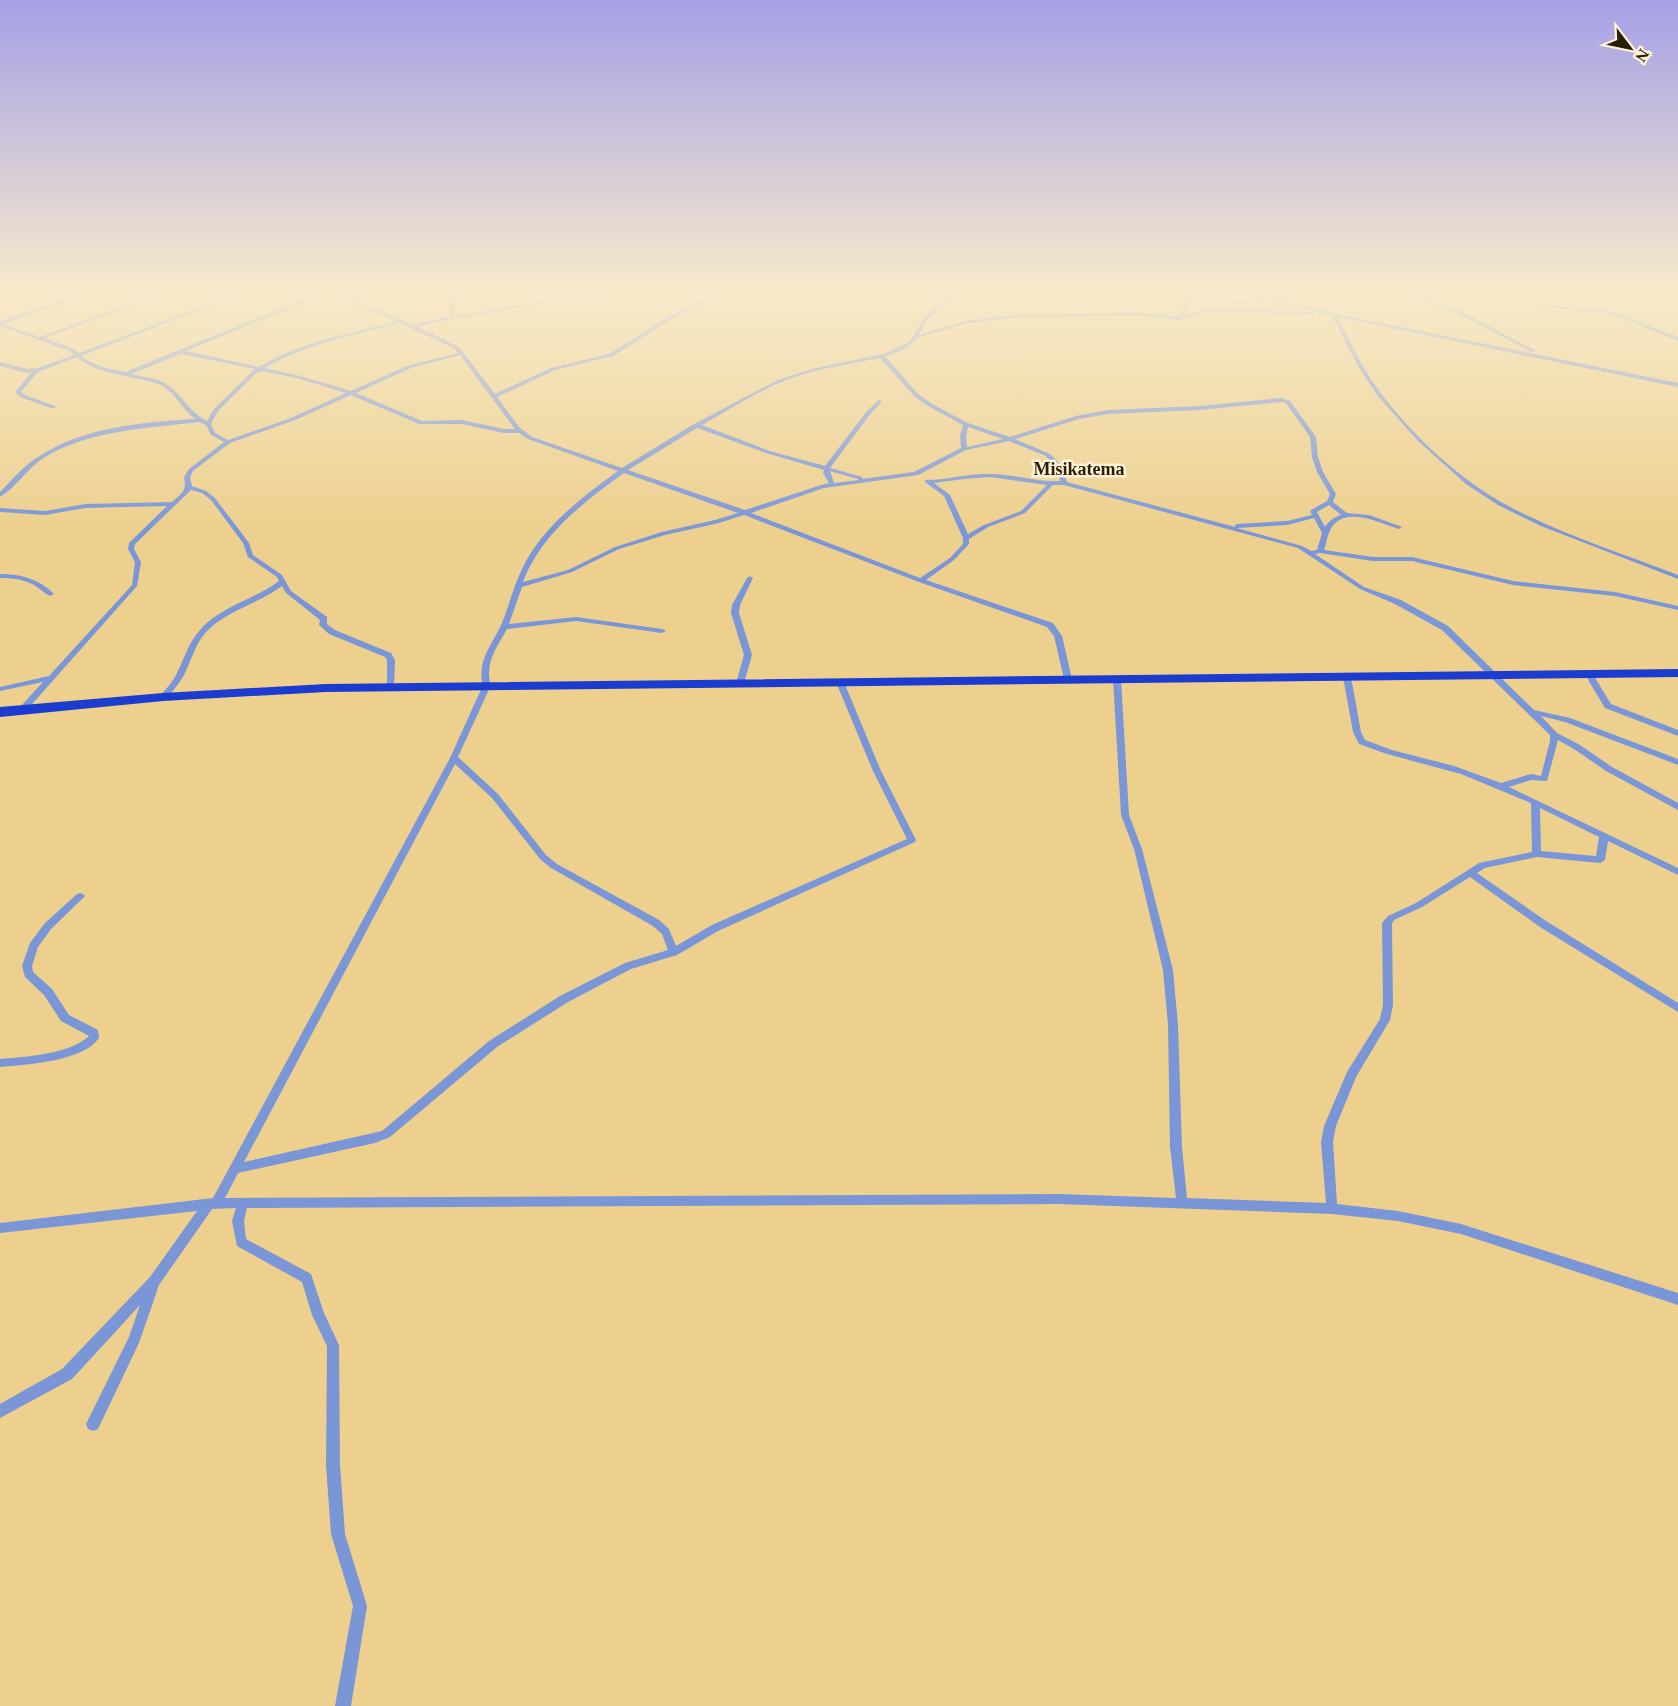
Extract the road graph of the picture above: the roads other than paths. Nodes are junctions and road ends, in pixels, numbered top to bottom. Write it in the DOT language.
graph roads {
  1 [pos="29,370"];
  2 [pos="40,370"];
  3 [pos="109,370"];
  4 [pos="137,370"];
  5 [pos="258,370"];
  6 [pos="266,370"];
  7 [pos="403,370"];
  8 [pos="474,370"];
  9 [pos="555,370"];
  10 [pos="823,370"];
  11 [pos="895,370"];
  12 [pos="901,370"];
  13 [pos="1363,370"];
  14 [pos="1604,370"];
  15 [pos="36,371"];
  16 [pos="126,374"];
  17 [pos="908,384"];
  18 [pos="1678,385"];
  19 [pos="351,393"];
  20 [pos="493,397"];
  21 [pos="879,402"];
  22 [pos="53,407"];
  23 [pos="198,421"];
  24 [pos="207,423"];
  25 [pos="966,424"];
  26 [pos="696,425"];
  27 [pos="520,431"];
  28 [pos="1010,439"];
  29 [pos="228,442"];
  30 [pos="964,449"];
  31 [pos="826,469"];
  32 [pos="626,470"];
  33 [pos="916,474"];
  34 [pos="869,480"];
  35 [pos="929,482"];
  36 [pos="1065,483"];
  37 [pos="832,484"];
  38 [pos="1052,484"];
  39 [pos="189,487"];
  40 [pos="0,495"];
  41 [pos="1330,502"];
  42 [pos="172,504"];
  43 [pos="0,510"];
  44 [pos="742,512"];
  45 [pos="1314,516"];
  46 [pos="1346,516"];
  47 [pos="1228,527"];
  48 [pos="1399,527"];
  49 [pos="1325,533"];
  50 [pos="966,538"];
  51 [pos="1316,552"];
  52 [pos="0,576"];
  53 [pos="1678,577"];
  54 [pos="750,578"];
  55 [pos="921,581"];
  56 [pos="283,582"];
  57 [pos="518,586"];
  58 [pos="50,594"];
  59 [pos="1678,608"];
  60 [pos="504,627"];
  61 [pos="662,631"];
  62 [pos="1588,673"];
  63 [pos="1678,673"];
  64 [pos="1491,675"];
  65 [pos="1347,677"];
  66 [pos="49,678"];
  67 [pos="1068,679"];
  68 [pos="1117,679"];
  69 [pos="740,682"];
  70 [pos="840,682"];
  71 [pos="487,685"];
  72 [pos="391,687"];
  73 [pos="0,689"];
  74 [pos="163,697"];
  75 [pos="22,710"];
  76 [pos="0,712"];
  77 [pos="1531,712"];
  78 [pos="1678,733"];
  79 [pos="1554,735"];
  80 [pos="454,758"];
  81 [pos="1678,762"];
  82 [pos="1502,786"];
  83 [pos="1534,802"];
  84 [pos="1678,807"];
  85 [pos="1604,836"];
  86 [pos="1537,854"];
  87 [pos="1469,872"];
  88 [pos="1678,872"];
  89 [pos="80,896"];
  90 [pos="674,952"];
  91 [pos="1678,1008"];
  92 [pos="0,1063"];
  93 [pos="234,1169"];
  94 [pos="243,1202"];
  95 [pos="212,1203"];
  96 [pos="1182,1204"];
  97 [pos="1332,1209"];
  98 [pos="0,1228"];
  99 [pos="154,1281"];
  100 [pos="1678,1299"];
  101 [pos="0,1411"];
  102 [pos="93,1424"];
  103 [pos="343,1706"];
  1 -- 15 [label="street"];
  2 -- 15 [label="street"];
  3 -- 16 [label="street"];
  4 -- 16 [label="street"];
  5 -- 24 [label="street"];
  6 -- 19 [label="street"];
  7 -- 19 [label="street"];
  8 -- 20 [label="street"];
  9 -- 20 [label="street"];
  10 -- 26 [label="street"];
  11 -- 17 [label="street"];
  12 -- 17 [label="street"];
  13 -- 53 [label="street"];
  14 -- 18 [label="street"];
  15 -- 22 [label="street"];
  16 -- 23 [label="street"];
  17 -- 25 [label="street"];
  19 -- 27 [label="street"];
  19 -- 29 [label="street"];
  20 -- 27 [label="street"];
  21 -- 31 [label="street"];
  23 -- 24 [label="street"];
  23 -- 40 [label="street"];
  24 -- 29 [label="street"];
  25 -- 28 [label="street"];
  25 -- 30 [label="street"];
  26 -- 31 [label="street"];
  26 -- 32 [label="street"];
  27 -- 32 [label="street"];
  28 -- 30 [label="street"];
  28 -- 36 [label="street"];
  28 -- 41 [label="street"];
  29 -- 39 [label="street"];
  30 -- 33 [label="street"];
  31 -- 34 [label="street"];
  31 -- 37 [label="street"];
  32 -- 44 [label="street"];
  32 -- 57 [label="street"];
  33 -- 34 [label="street"];
  33 -- 35 [label="street"];
  34 -- 37 [label="street"];
  35 -- 38 [label="street"];
  35 -- 50 [label="street"];
  36 -- 38 [label="street"];
  36 -- 47 [label="street"];
  37 -- 44 [label="street"];
  38 -- 50 [label="street"];
  39 -- 42 [label="street"];
  39 -- 56 [label="street"];
  41 -- 45 [label="street"];
  41 -- 46 [label="street"];
  42 -- 43 [label="street"];
  42 -- 66 [label="street"];
  44 -- 55 [label="street"];
  44 -- 57 [label="street"];
  45 -- 47 [label="street"];
  45 -- 49 [label="street"];
  46 -- 48 [label="street"];
  46 -- 49 [label="street"];
  47 -- 51 [label="street"];
  49 -- 51 [label="street"];
  50 -- 55 [label="street"];
  51 -- 59 [label="street"];
  51 -- 64 [label="street"];
  52 -- 58 [label="street"];
  54 -- 69 [label="street"];
  55 -- 67 [label="street"];
  56 -- 72 [label="street"];
  56 -- 74 [label="street"];
  57 -- 60 [label="street"];
  60 -- 61 [label="street"];
  60 -- 71 [label="street"];
  62 -- 63 [label="highway"];
  62 -- 64 [label="highway"];
  62 -- 78 [label="street"];
  64 -- 65 [label="highway"];
  64 -- 77 [label="street"];
  65 -- 68 [label="highway"];
  65 -- 82 [label="street"];
  66 -- 73 [label="street"];
  66 -- 75 [label="street"];
  67 -- 68 [label="highway"];
  67 -- 70 [label="highway"];
  68 -- 96 [label="street"];
  69 -- 70 [label="highway"];
  69 -- 71 [label="highway"];
  70 -- 90 [label="street"];
  71 -- 72 [label="highway"];
  71 -- 80 [label="street"];
  72 -- 74 [label="highway"];
  74 -- 75 [label="highway"];
  75 -- 76 [label="highway"];
  77 -- 79 [label="street"];
  77 -- 81 [label="street"];
  79 -- 82 [label="street"];
  79 -- 84 [label="street"];
  80 -- 90 [label="street"];
  80 -- 93 [label="street"];
  82 -- 83 [label="street"];
  83 -- 85 [label="street"];
  83 -- 86 [label="street"];
  85 -- 86 [label="street"];
  85 -- 88 [label="street"];
  86 -- 87 [label="street"];
  87 -- 91 [label="street"];
  87 -- 97 [label="street"];
  89 -- 92 [label="street"];
  90 -- 93 [label="street"];
  93 -- 95 [label="street"];
  94 -- 95 [label="street"];
  94 -- 96 [label="street"];
  94 -- 103 [label="street"];
  95 -- 98 [label="street"];
  95 -- 99 [label="street"];
  96 -- 97 [label="street"];
  97 -- 100 [label="street"];
  99 -- 101 [label="street"];
  99 -- 102 [label="street"];
}
